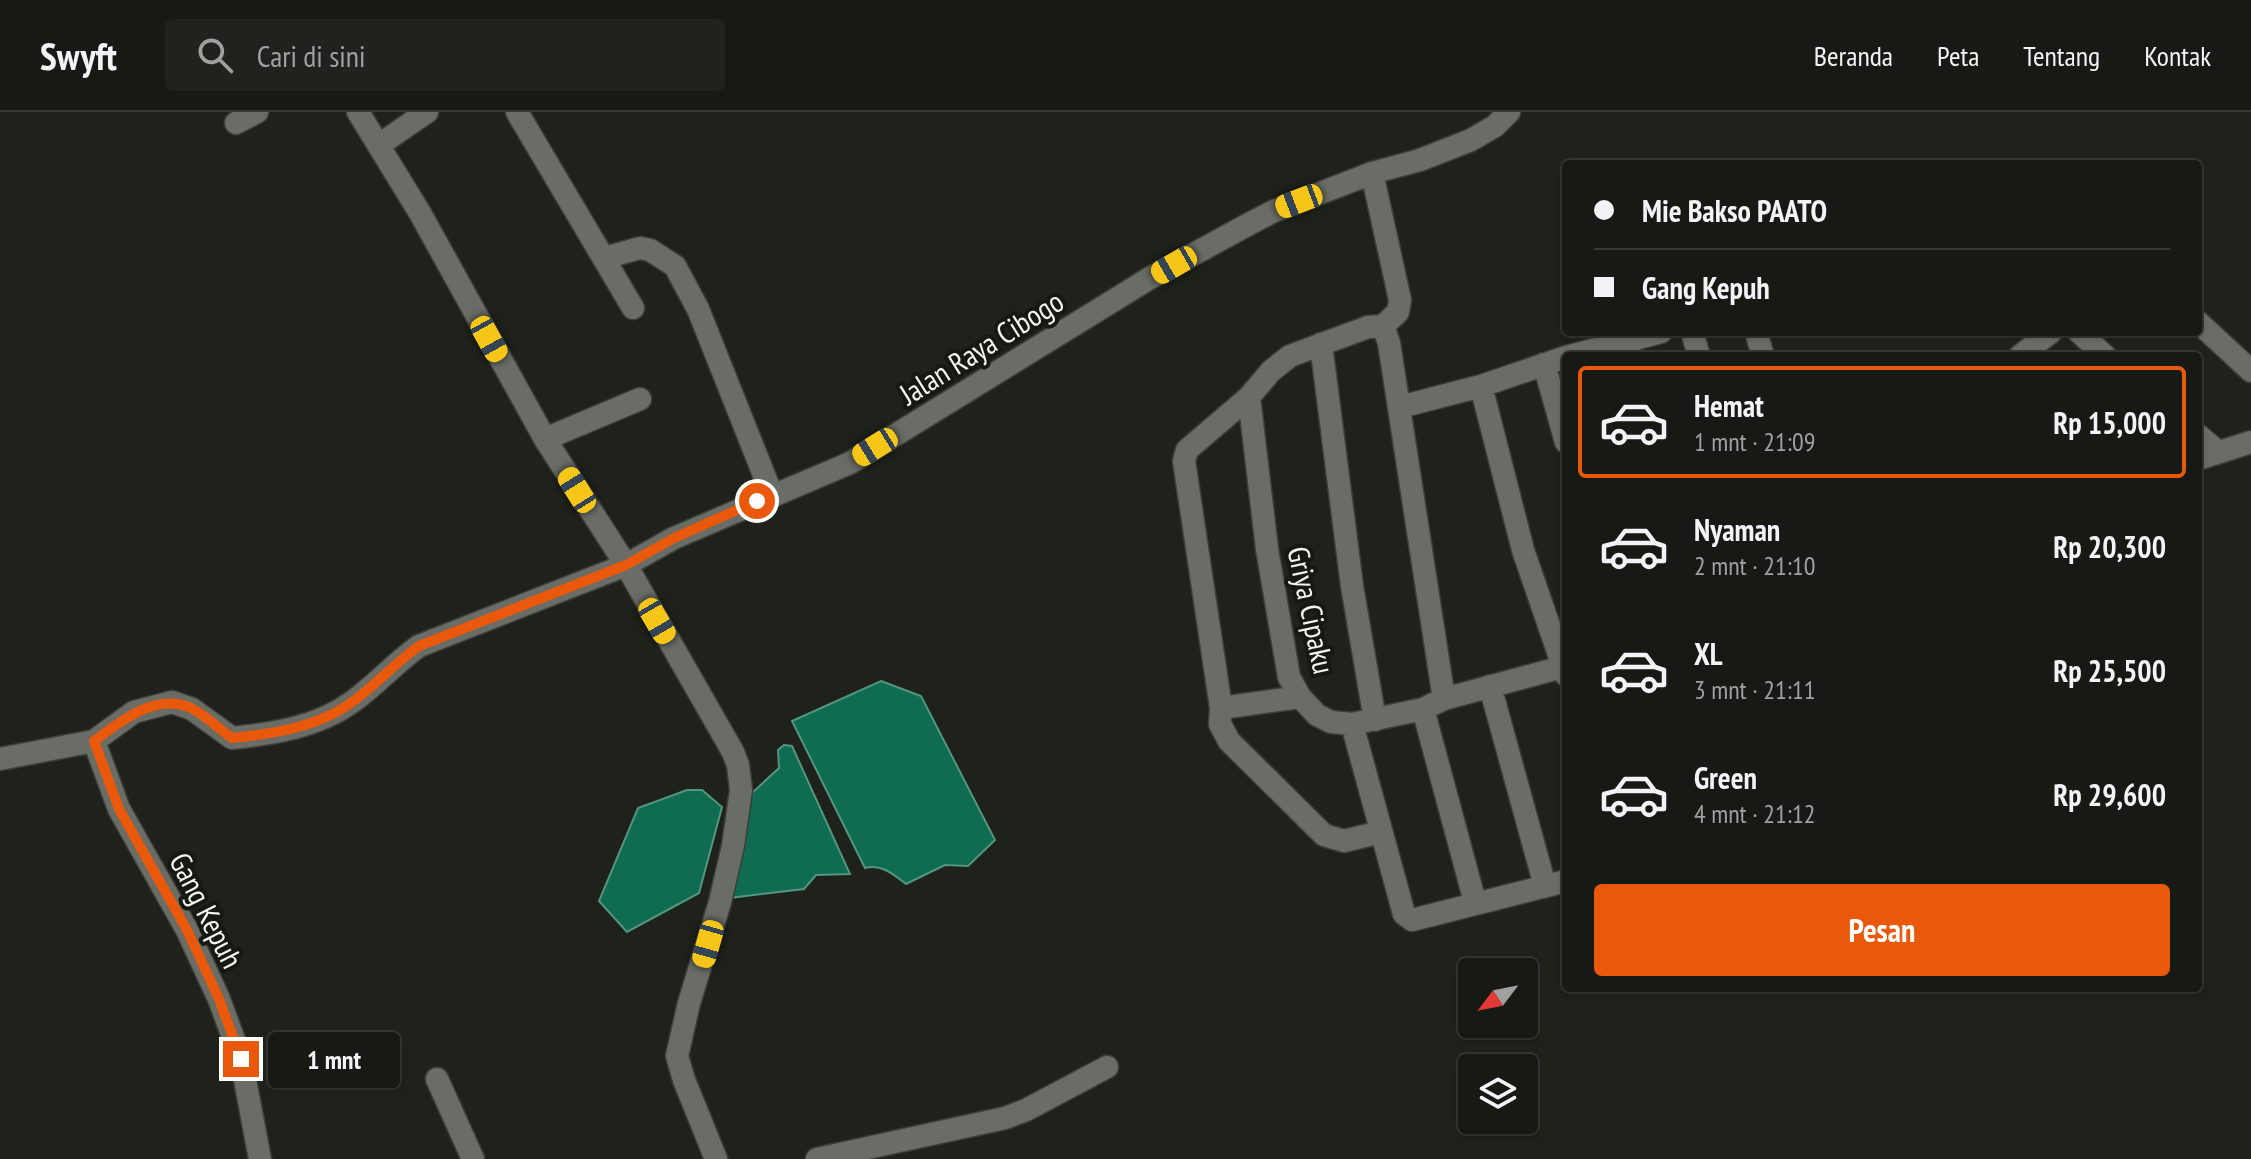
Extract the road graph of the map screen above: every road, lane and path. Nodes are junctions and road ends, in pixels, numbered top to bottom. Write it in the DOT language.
graph roads {
  1 [pos="257,112"];
  2 [pos="358,112"];
  3 [pos="427,112"];
  4 [pos="517,112"];
  5 [pos="1509,112"];
  6 [pos="236,123"];
  7 [pos="379,145"];
  8 [pos="1372,173"];
  9 [pos="604,258"];
  10 [pos="633,308"];
  11 [pos="1383,326"];
  12 [pos="2202,326"];
  13 [pos="1653,336"];
  14 [pos="2046,336"];
  15 [pos="2083,336"];
  16 [pos="1321,344"];
  17 [pos="1628,348"];
  18 [pos="1603,352"];
  19 [pos="2025,352"];
  20 [pos="2101,352"];
  21 [pos="1560,359"];
  22 [pos="2251,371"];
  23 [pos="1481,386"];
  24 [pos="1562,387"];
  25 [pos="1249,397"];
  26 [pos="640,399"];
  27 [pos="1400,407"];
  28 [pos="545,439"];
  29 [pos="2249,446"];
  30 [pos="2208,455"];
  31 [pos="772,495"];
  32 [pos="626,565"];
  33 [pos="1562,660"];
  34 [pos="1562,670"];
  35 [pos="1490,686"];
  36 [pos="1300,697"];
  37 [pos="1444,699"];
  38 [pos="1221,708"];
  39 [pos="1423,709"];
  40 [pos="1375,720"];
  41 [pos="1352,724"];
  42 [pos="94,741"];
  43 [pos="0,759"];
  44 [pos="1381,832"];
  45 [pos="1556,884"];
  46 [pos="1475,902"];
  47 [pos="1107,1067"];
  48 [pos="437,1079"];
  49 [pos="260,1159"];
  50 [pos="473,1159"];
  51 [pos="716,1159"];
  52 [pos="817,1159"];
  1 -- 6 [label="street"];
  2 -- 7 [label="street"];
  3 -- 7 [label="street"];
  4 -- 9 [label="street"];
  5 -- 8 [label="street, Jalan Raya Cibogo"];
  7 -- 28 [label="street"];
  8 -- 11 [label="street"];
  8 -- 31 [label="street, Jalan Raya Cibogo"];
  9 -- 10 [label="street"];
  9 -- 31 [label="street"];
  11 -- 16 [label="street"];
  11 -- 27 [label="street"];
  12 -- 22 [label="street"];
  13 -- 17 [label="street"];
  14 -- 19 [label="street"];
  15 -- 20 [label="street"];
  16 -- 25 [label="street"];
  16 -- 40 [label="street"];
  17 -- 18 [label="street"];
  21 -- 23 [label="street"];
  21 -- 24 [label="street"];
  23 -- 27 [label="street"];
  23 -- 33 [label="street"];
  25 -- 36 [label="street, Griya Cipaku"];
  25 -- 38 [label="street"];
  26 -- 28 [label="street"];
  27 -- 37 [label="street"];
  28 -- 32 [label="street"];
  29 -- 30 [label="street"];
  31 -- 32 [label="street, Jalan Raya Cibogo"];
  32 -- 42 [label="street, Jalan Raya Cibogo"];
  32 -- 51 [label="street"];
  34 -- 35 [label="street, Griya Cipaku"];
  35 -- 37 [label="street, Griya Cipaku"];
  35 -- 45 [label="street"];
  36 -- 38 [label="street"];
  36 -- 41 [label="street, Griya Cipaku"];
  37 -- 39 [label="street, Griya Cipaku"];
  38 -- 44 [label="street"];
  39 -- 40 [label="street, Griya Cipaku"];
  39 -- 46 [label="street"];
  40 -- 41 [label="street, Griya Cipaku"];
  41 -- 44 [label="street"];
  42 -- 43 [label="street"];
  42 -- 49 [label="street, Gang Kepuh"];
  44 -- 46 [label="street"];
  45 -- 46 [label="street"];
  47 -- 52 [label="street"];
  48 -- 50 [label="street"];
}
